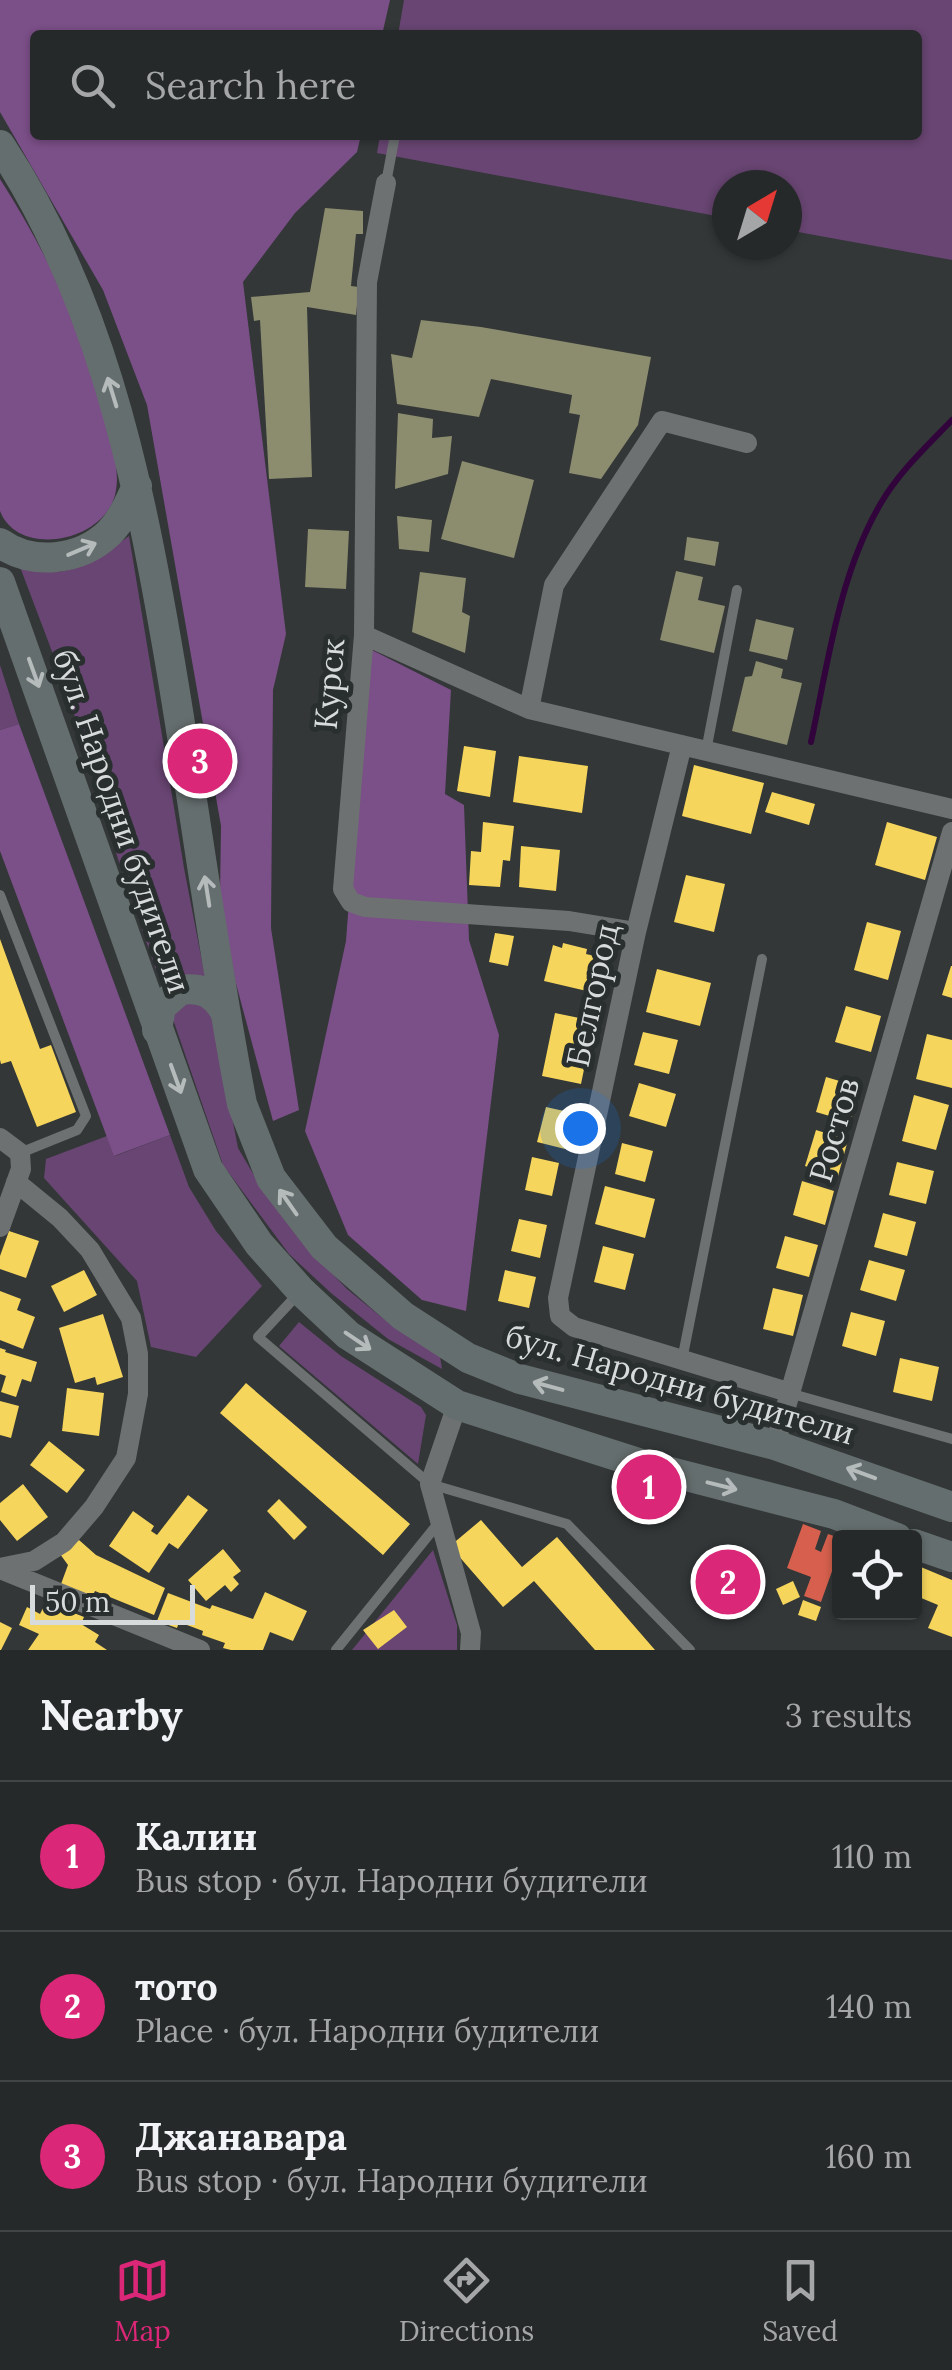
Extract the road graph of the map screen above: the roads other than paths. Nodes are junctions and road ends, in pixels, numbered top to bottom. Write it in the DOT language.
graph roads {
  1 [pos="394,140"];
  2 [pos="0,146"];
  3 [pos="386,182"];
  4 [pos="747,443"];
  5 [pos="137,486"];
  6 [pos="0,543"];
  7 [pos="0,582"];
  8 [pos="737,590"];
  9 [pos="364,634"];
  10 [pos="530,710"];
  11 [pos="682,745"];
  12 [pos="706,751"];
  13 [pos="952,809"];
  14 [pos="952,832"];
  15 [pos="0,895"];
  16 [pos="636,932"];
  17 [pos="762,959"];
  18 [pos="224,1010"];
  19 [pos="158,1030"];
  20 [pos="0,1138"];
  21 [pos="20,1152"];
  22 [pos="16,1182"];
  23 [pos="0,1227"];
  24 [pos="301,1290"];
  25 [pos="682,1360"];
  26 [pos="788,1392"];
  27 [pos="457,1405"];
  28 [pos="952,1439"];
  29 [pos="775,1445"];
  30 [pos="430,1484"];
  31 [pos="952,1507"];
  32 [pos="441,1520"];
  33 [pos="877,1530"];
  34 [pos="922,1547"];
  35 [pos="952,1557"];
  36 [pos="0,1569"];
  37 [pos="200,1650"];
  38 [pos="336,1650"];
  39 [pos="470,1650"];
  40 [pos="690,1650"];
  1 -- 3 [label="lane"];
  5 -- 2 [label="main road, бул. Народни будители, one-way"];
  3 -- 9 [label="street, Курск"];
  4 -- 10 [label="street"];
  6 -- 5 [label="main road, one-way"];
  18 -- 5 [label="main road, бул. Народни будители, one-way"];
  7 -- 19 [label="main road, бул. Народни будители, one-way"];
  8 -- 12 [label="lane"];
  9 -- 10 [label="street"];
  9 -- 16 [label="street, Курск"];
  10 -- 11 [label="street"];
  11 -- 12 [label="street"];
  11 -- 16 [label="street, Белгород"];
  12 -- 13 [label="street"];
  14 -- 26 [label="street, Ростов"];
  15 -- 21 [label="lane"];
  16 -- 25 [label="street, Белгород"];
  17 -- 25 [label="lane"];
  18 -- 19 [label="main road"];
  29 -- 18 [label="main road, бул. Народни будители, one-way"];
  19 -- 24 [label="main road, бул. Народни будители, one-way"];
  20 -- 21 [label="street"];
  21 -- 22 [label="street"];
  22 -- 23 [label="street"];
  22 -- 36 [label="street"];
  24 -- 27 [label="main road, бул. Народни будители, one-way"];
  24 -- 30 [label="lane"];
  25 -- 26 [label="street, Белгород"];
  26 -- 28 [label="lane"];
  26 -- 29 [label="street, Ростов"];
  27 -- 30 [label="street"];
  27 -- 33 [label="main road, бул. Народни будители, one-way"];
  31 -- 29 [label="main road, бул. Народни будители, one-way"];
  30 -- 32 [label="street"];
  30 -- 40 [label="lane"];
  32 -- 38 [label="lane"];
  32 -- 39 [label="street"];
  34 -- 35 [label="main road"];
  36 -- 37 [label="street"];
}
